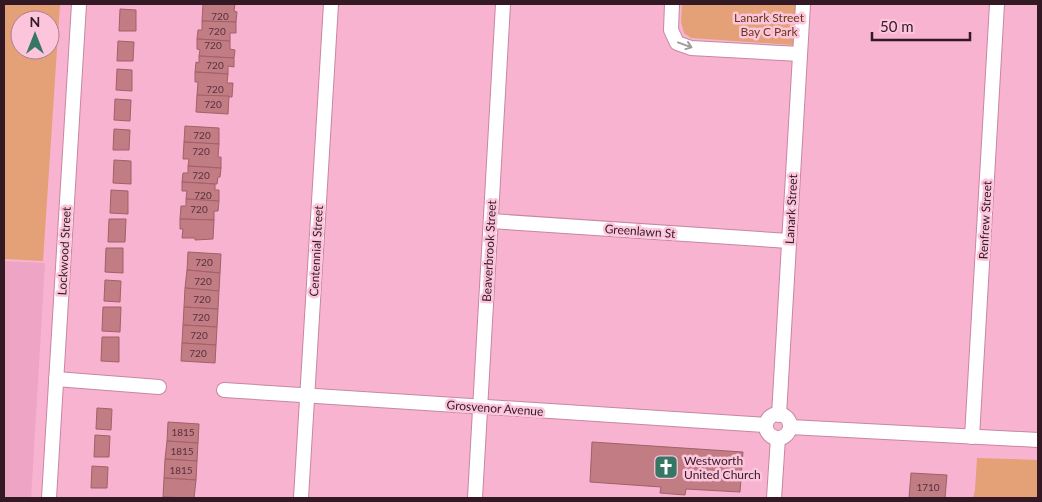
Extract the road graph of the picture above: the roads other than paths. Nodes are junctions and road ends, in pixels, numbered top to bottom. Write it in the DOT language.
graph roads {
  1 [pos="79,4"];
  2 [pos="332,4"];
  3 [pos="504,4"];
  4 [pos="672,4"];
  5 [pos="803,4"];
  6 [pos="997,4"];
  7 [pos="800,54"];
  8 [pos="491,221"];
  9 [pos="789,241"];
  10 [pos="56,379"];
  11 [pos="159,387"];
  12 [pos="224,390"];
  13 [pos="308,396"];
  14 [pos="480,407"];
  15 [pos="779,415"];
  16 [pos="766,425"];
  17 [pos="790,427"];
  18 [pos="972,436"];
  19 [pos="778,438"];
  20 [pos="1038,440"];
  21 [pos="49,498"];
  22 [pos="301,498"];
  23 [pos="475,498"];
  24 [pos="774,498"];
  1 -- 10 [label="street, Lockwood Street"];
  2 -- 13 [label="street, Centennial Street"];
  3 -- 8 [label="street, Beaverbrook Street"];
  4 -- 7 [label="street, one-way"];
  5 -- 7 [label="street, Lanark Street"];
  6 -- 18 [label="street, Renfrew Street"];
  7 -- 9 [label="street, Lanark Street"];
  8 -- 9 [label="street, Greenlawn St"];
  8 -- 14 [label="street, Beaverbrook Street"];
  9 -- 15 [label="street, Lanark Street"];
  10 -- 11 [label="street"];
  10 -- 21 [label="street, Lockwood Street"];
  12 -- 13 [label="street, Grosvenor Avenue"];
  13 -- 14 [label="street, Grosvenor Avenue"];
  13 -- 22 [label="street, Centennial Street"];
  14 -- 16 [label="street, Grosvenor Avenue"];
  14 -- 23 [label="street, Beaverbrook Street"];
  15 -- 16 [label="street"];
  15 -- 17 [label="street"];
  16 -- 19 [label="street"];
  17 -- 18 [label="street"];
  17 -- 19 [label="street"];
  18 -- 20 [label="street"];
  19 -- 24 [label="street"];
}
